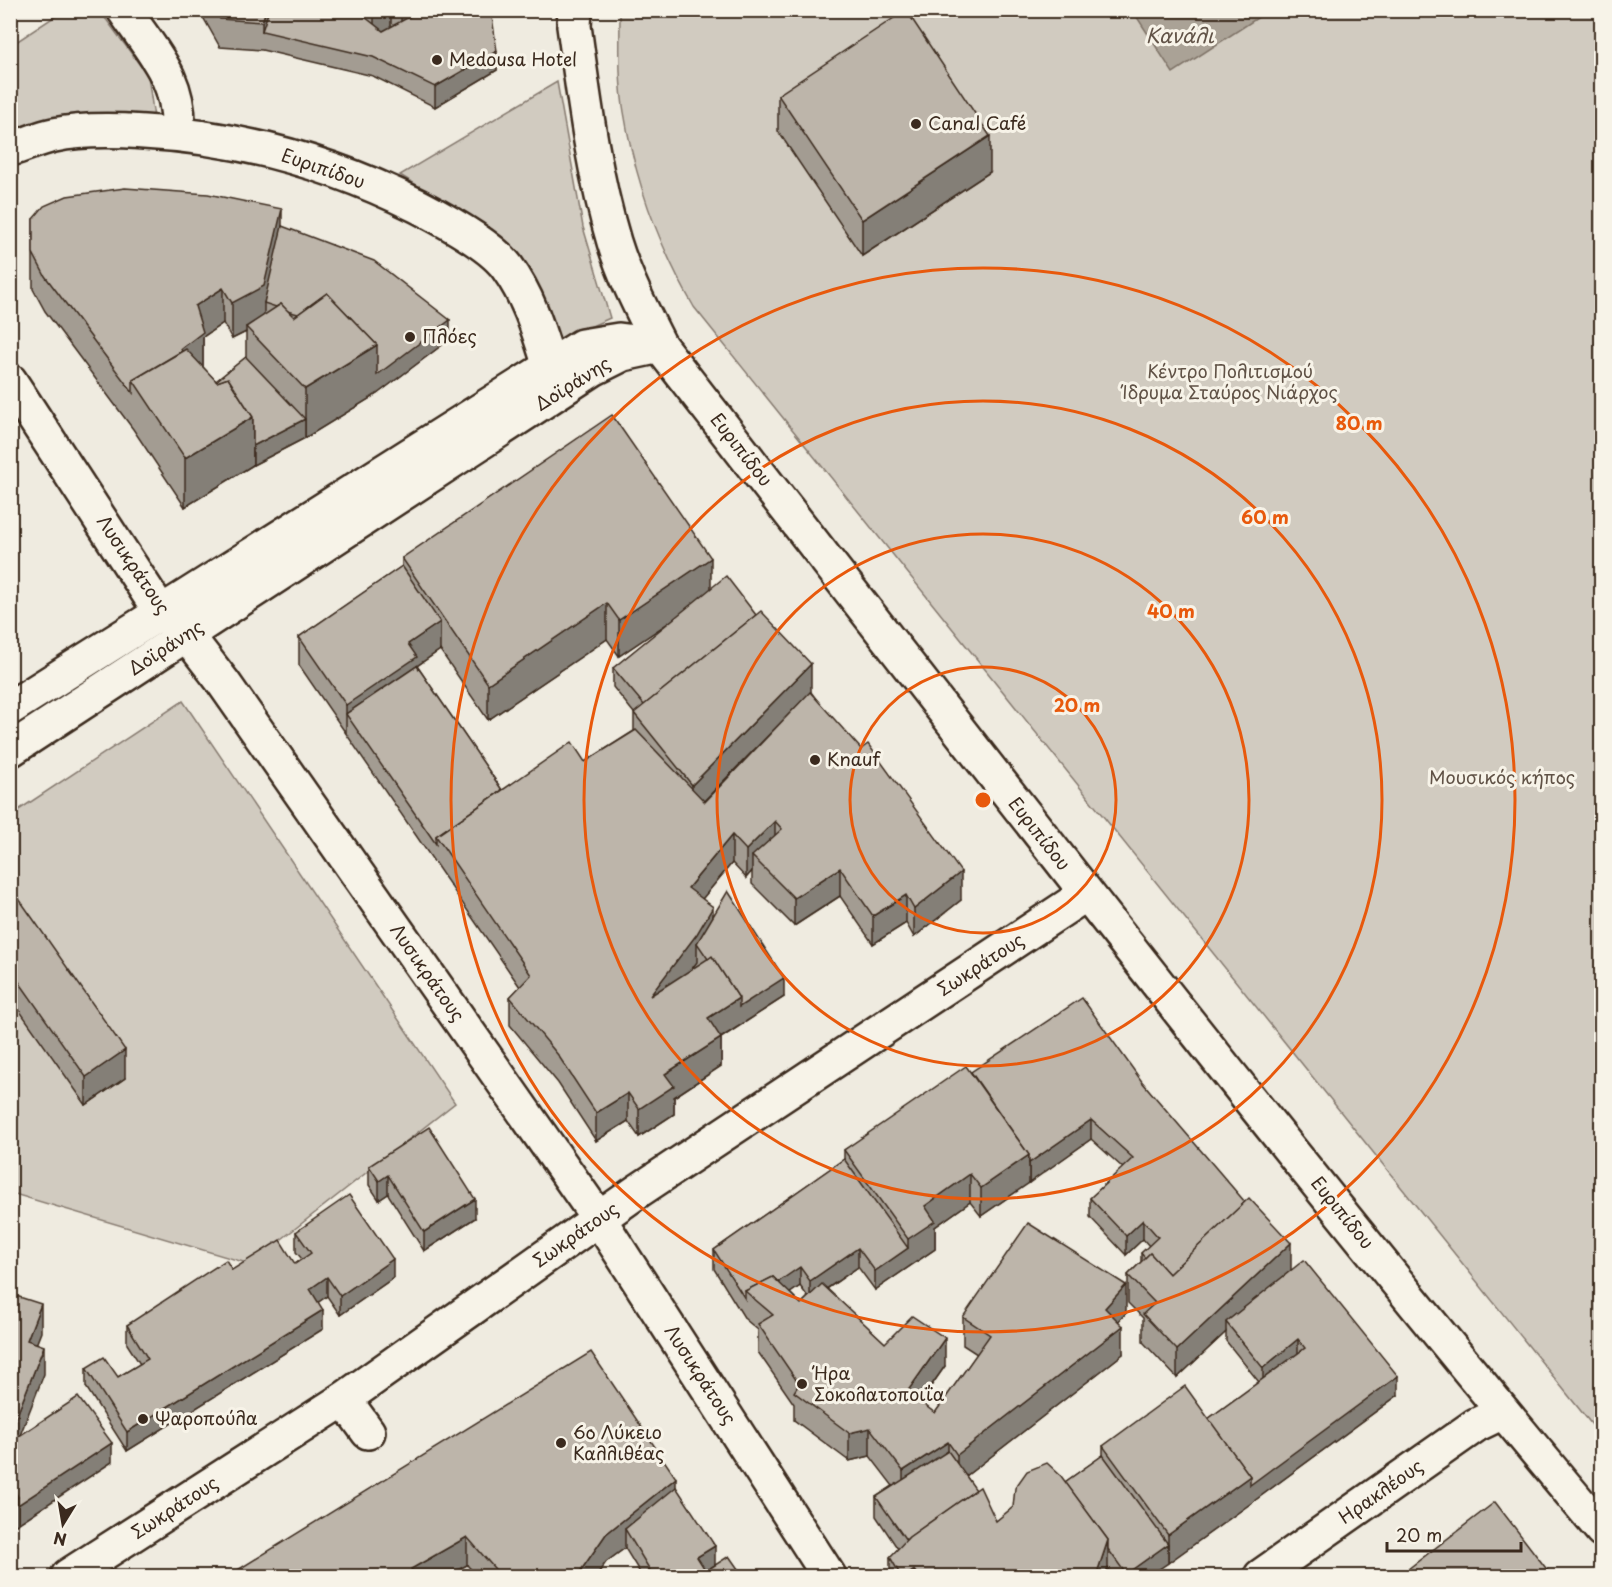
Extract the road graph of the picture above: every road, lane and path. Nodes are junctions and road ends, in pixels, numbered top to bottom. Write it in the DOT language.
graph roads {
  1 [pos="124,10"];
  2 [pos="575,10"];
  3 [pos="178,133"];
  4 [pos="10,149"];
  5 [pos="660,346"];
  6 [pos="550,367"];
  7 [pos="10,381"];
  8 [pos="160,611"];
  9 [pos="186,634"];
  10 [pos="10,708"];
  11 [pos="10,750"];
  12 [pos="1086,894"];
  13 [pos="599,1219"];
  14 [pos="344,1399"];
  15 [pos="1503,1412"];
  16 [pos="368,1432"];
  17 [pos="1602,1530"];
  18 [pos="68,1576"];
  19 [pos="830,1576"];
  20 [pos="1261,1576"];
  1 -- 3 [label="street"];
  2 -- 5 [label="street, Ευριπίδου"];
  3 -- 4 [label="street, Ευριπίδου"];
  3 -- 6 [label="street, Ευριπίδου"];
  5 -- 6 [label="street, Δοϊράνης"];
  5 -- 9 [label="street, Δοϊράνης"];
  5 -- 12 [label="street, Ευριπίδου"];
  6 -- 8 [label="street, Δοϊράνης"];
  7 -- 8 [label="street, Λυσικράτους"];
  8 -- 9 [label="street, Λυσικράτους"];
  8 -- 10 [label="street, Δοϊράνης"];
  9 -- 11 [label="street, Δοϊράνης"];
  9 -- 13 [label="street, Λυσικράτους"];
  12 -- 13 [label="street, Σωκράτους"];
  12 -- 15 [label="street, Ευριπίδου"];
  13 -- 14 [label="street, Σωκράτους"];
  13 -- 19 [label="street, Λυσικράτους"];
  14 -- 16 [label="street"];
  14 -- 18 [label="street, Σωκράτους"];
  15 -- 17 [label="street, Ευριπίδου"];
  15 -- 20 [label="street, Ηρακλέους"];
}
